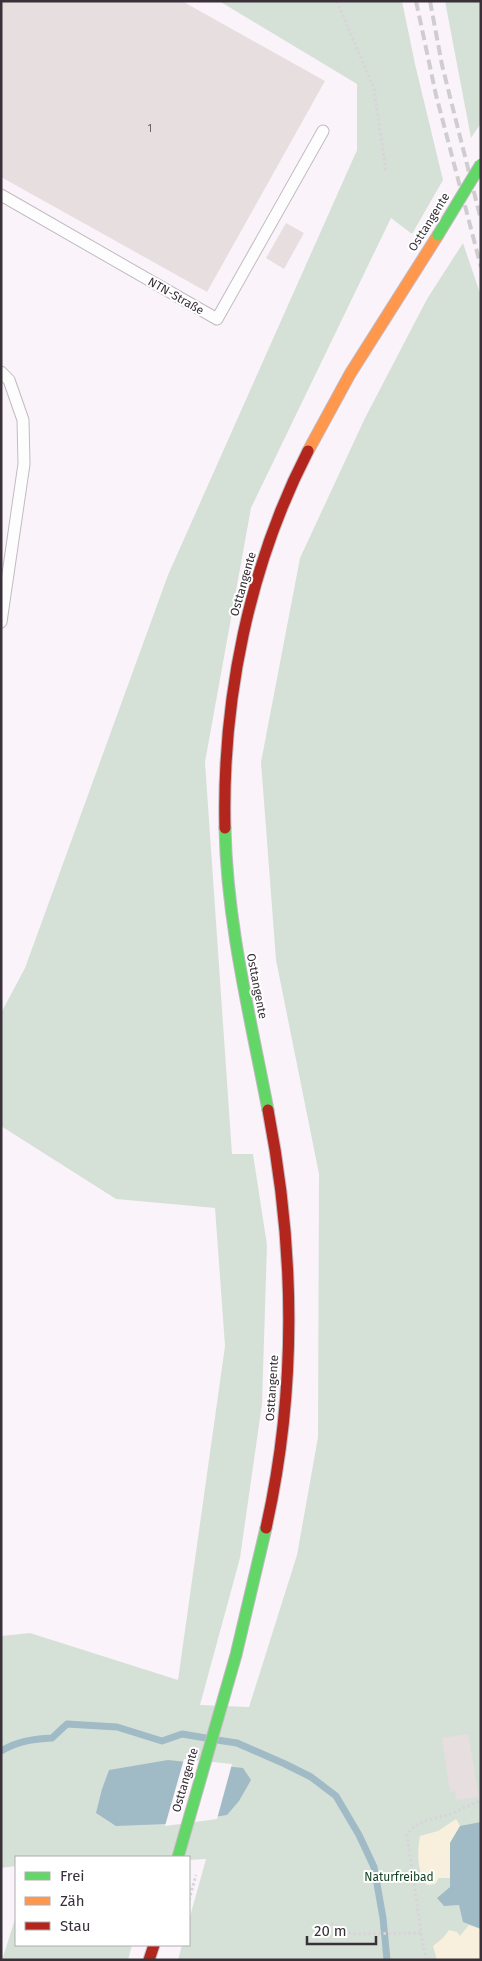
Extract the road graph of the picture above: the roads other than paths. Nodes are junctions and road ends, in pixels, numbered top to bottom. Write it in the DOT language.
graph roads {
  1 [pos="323,131"];
  2 [pos="481,164"];
  3 [pos="1,196"];
  4 [pos="1,372"];
  5 [pos="1,622"];
  6 [pos="178,1856"];
  7 [pos="154,1946"];
  8 [pos="150,1960"];
  1 -- 3 [label="lane, NTN-Straße"];
  2 -- 6 [label="main road, Osttangente, bridge"];
  4 -- 5 [label="lane"];
  7 -- 8 [label="main road"];
}
